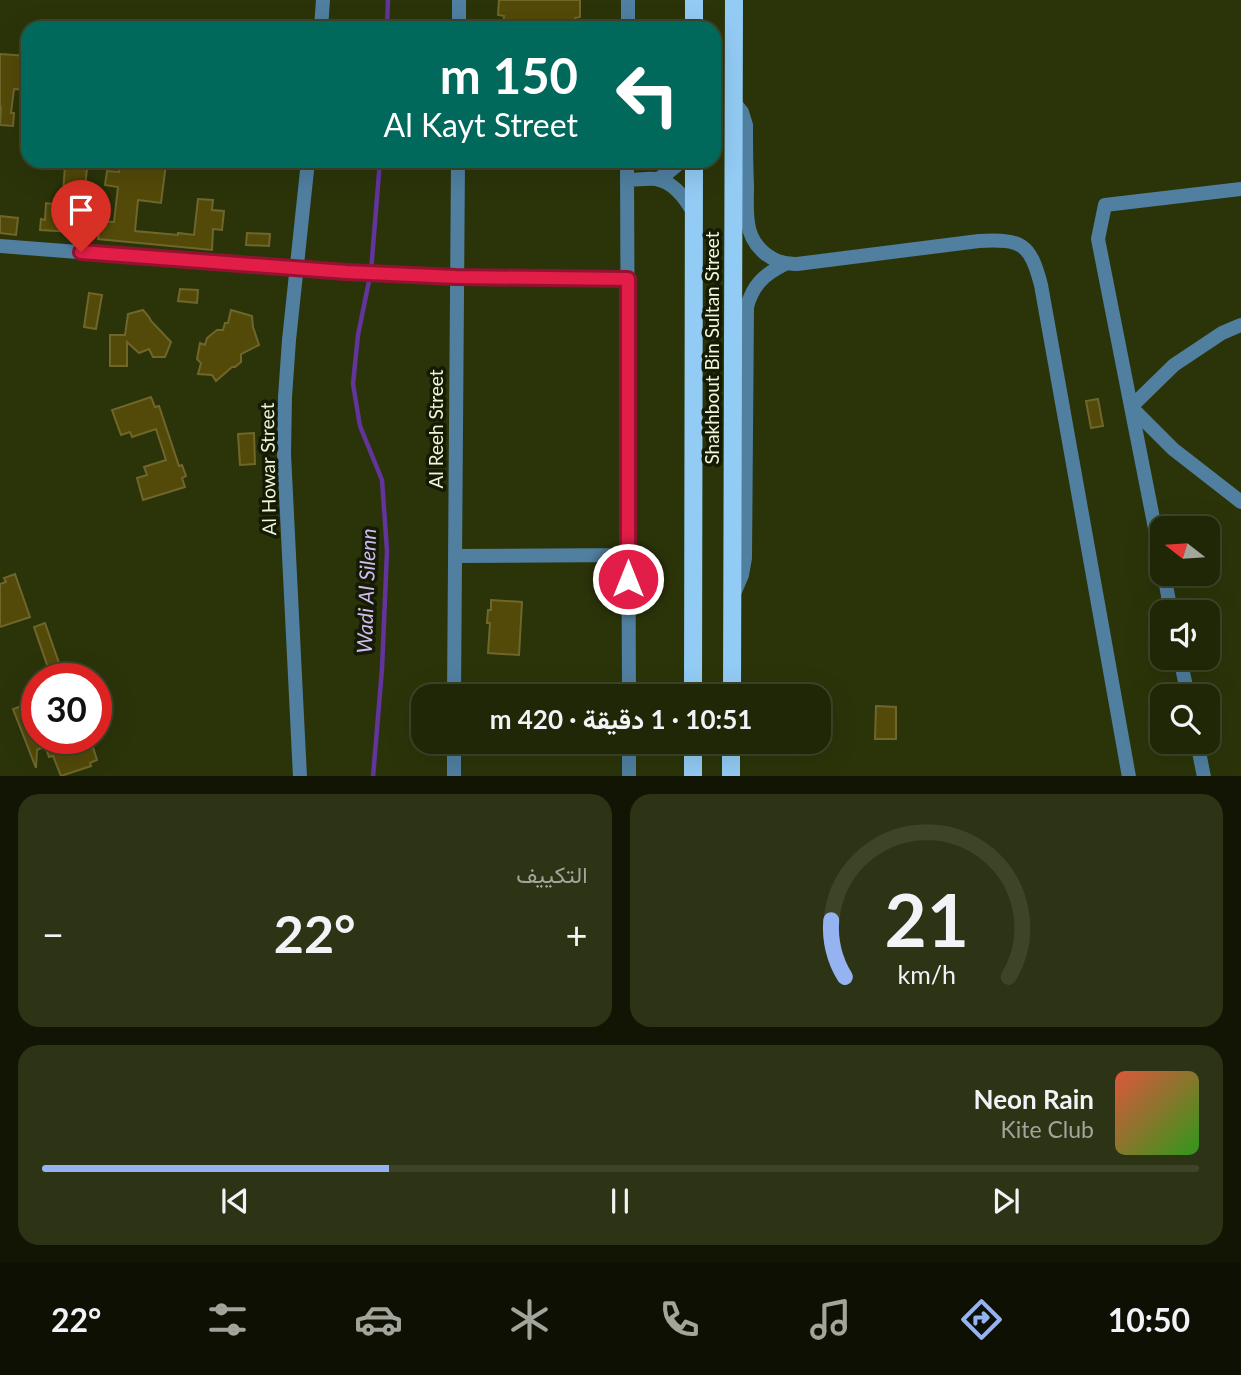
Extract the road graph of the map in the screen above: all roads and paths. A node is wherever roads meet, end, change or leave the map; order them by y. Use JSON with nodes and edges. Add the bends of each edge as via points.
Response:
{"nodes":[{"id":1,"x":323,"y":0,"type":"edge"},
{"id":2,"x":459,"y":0,"type":"edge"},
{"id":3,"x":628,"y":0,"type":"edge"},
{"id":4,"x":694,"y":0,"type":"edge"},
{"id":5,"x":734,"y":0,"type":"edge"},
{"id":6,"x":322,"y":21,"type":"edge"},
{"id":7,"x":459,"y":21,"type":"edge"},
{"id":8,"x":628,"y":21,"type":"edge"},
{"id":9,"x":694,"y":21,"type":"edge"},
{"id":10,"x":734,"y":102,"type":"junction"},
{"id":11,"x":307,"y":168,"type":"edge"},
{"id":12,"x":457,"y":168,"type":"edge"},
{"id":13,"x":627,"y":168,"type":"edge"},
{"id":14,"x":674,"y":168,"type":"edge"},
{"id":15,"x":694,"y":168,"type":"edge"},
{"id":16,"x":658,"y":179,"type":"junction"},
{"id":17,"x":627,"y":180,"type":"junction"},
{"id":18,"x":1241,"y":189,"type":"edge"},
{"id":19,"x":694,"y":214,"type":"junction"},
{"id":20,"x":0,"y":246,"type":"edge"},
{"id":21,"x":785,"y":264,"type":"junction"},
{"id":22,"x":298,"y":269,"type":"junction"},
{"id":23,"x":456,"y":277,"type":"junction"},
{"id":24,"x":628,"y":279,"type":"junction"},
{"id":25,"x":1241,"y":325,"type":"edge"},
{"id":26,"x":1131,"y":407,"type":"junction"},
{"id":27,"x":1241,"y":502,"type":"edge"},
{"id":28,"x":1153,"y":516,"type":"edge"},
{"id":29,"x":628,"y":555,"type":"junction"},
{"id":30,"x":455,"y":556,"type":"junction"},
{"id":31,"x":732,"y":598,"type":"junction"},
{"id":32,"x":454,"y":684,"type":"edge"},
{"id":33,"x":628,"y":684,"type":"edge"},
{"id":34,"x":693,"y":684,"type":"edge"},
{"id":35,"x":732,"y":684,"type":"edge"},
{"id":36,"x":454,"y":754,"type":"edge"},
{"id":37,"x":629,"y":754,"type":"edge"},
{"id":38,"x":693,"y":754,"type":"edge"},
{"id":39,"x":732,"y":754,"type":"edge"},
{"id":40,"x":1199,"y":754,"type":"edge"},
{"id":41,"x":300,"y":776,"type":"edge"},
{"id":42,"x":454,"y":776,"type":"edge"},
{"id":43,"x":629,"y":776,"type":"edge"},
{"id":44,"x":693,"y":776,"type":"edge"},
{"id":45,"x":731,"y":776,"type":"edge"},
{"id":46,"x":1129,"y":776,"type":"edge"},
{"id":47,"x":1204,"y":776,"type":"edge"}],
"edges":[{"from":1,"to":6,"type":"street"},
{"from":2,"to":7,"type":"street"},
{"from":3,"to":8,"type":"street"},
{"from":4,"to":9,"type":"main road"},
{"from":5,"to":10,"type":"main road","name":"Shakhbout Bin Sultan Street"},
{"from":10,"to":21,"type":"street","via":[[746,125],[751,234],[761,250]]},
{"from":10,"to":31,"type":"main road","name":"Shakhbout Bin Sultan Street"},
{"from":11,"to":22,"type":"street","name":"Al Howar Street"},
{"from":12,"to":23,"type":"street","name":"Al Reeh Street"},
{"from":13,"to":17,"type":"street"},
{"from":14,"to":16,"type":"street"},
{"from":15,"to":19,"type":"main road","name":"Shakhbout Bin Sultan Street"},
{"from":16,"to":17,"type":"street"},
{"from":16,"to":19,"type":"street","via":[[680,192]]},
{"from":17,"to":24,"type":"street"},
{"from":18,"to":26,"type":"street","via":[[1105,205],[1098,239]]},
{"from":19,"to":34,"type":"main road","name":"Shakhbout Bin Sultan Street"},
{"from":20,"to":22,"type":"street"},
{"from":21,"to":31,"type":"street","via":[[762,277],[747,307],[745,558]]},
{"from":21,"to":46,"type":"street","via":[[1002,240],[1023,246],[1035,262]]},
{"from":22,"to":23,"type":"street"},
{"from":22,"to":41,"type":"street","name":"Al Howar Street","via":[[288,351],[284,454]]},
{"from":23,"to":24,"type":"street"},
{"from":23,"to":30,"type":"street","name":"Al Reeh Street"},
{"from":24,"to":29,"type":"street"},
{"from":25,"to":26,"type":"street","via":[[1174,365]]},
{"from":26,"to":27,"type":"street","via":[[1172,449]]},
{"from":26,"to":28,"type":"street"},
{"from":29,"to":30,"type":"street"},
{"from":29,"to":33,"type":"street"},
{"from":30,"to":32,"type":"street","name":"Al Reeh Street"},
{"from":31,"to":35,"type":"main road","name":"Shakhbout Bin Sultan Street"},
{"from":36,"to":42,"type":"street"},
{"from":37,"to":43,"type":"street"},
{"from":38,"to":44,"type":"main road"},
{"from":39,"to":45,"type":"main road"},
{"from":40,"to":47,"type":"street"}]}
